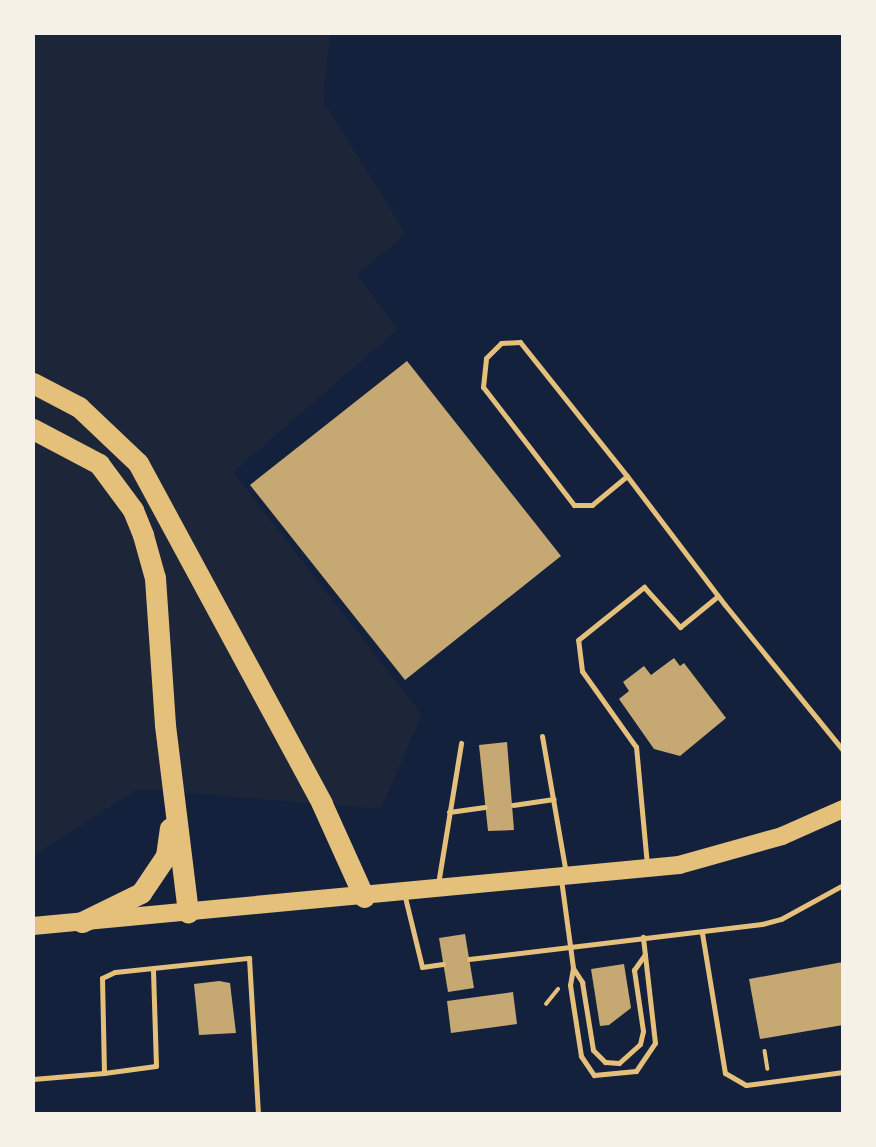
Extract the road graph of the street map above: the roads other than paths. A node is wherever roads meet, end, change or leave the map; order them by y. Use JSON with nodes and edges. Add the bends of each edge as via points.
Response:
{"nodes":[{"id":1,"x":33,"y":383,"type":"edge"},
{"id":2,"x":33,"y":429,"type":"edge"},
{"id":3,"x":627,"y":476,"type":"junction"},
{"id":4,"x":718,"y":596,"type":"junction"},
{"id":5,"x":542,"y":736,"type":"dead end"},
{"id":6,"x":461,"y":743,"type":"dead end"},
{"id":7,"x":843,"y":750,"type":"edge"},
{"id":8,"x":173,"y":792,"type":"junction"},
{"id":9,"x":554,"y":799,"type":"junction"},
{"id":10,"x":513,"y":805,"type":"dead end"},
{"id":11,"x":485,"y":807,"type":"dead end"},
{"id":12,"x":843,"y":808,"type":"edge"},
{"id":13,"x":449,"y":812,"type":"junction"},
{"id":14,"x":648,"y":869,"type":"junction"},
{"id":15,"x":564,"y":879,"type":"junction"},
{"id":16,"x":840,"y":886,"type":"edge"},
{"id":17,"x":437,"y":890,"type":"junction"},
{"id":18,"x":404,"y":893,"type":"junction"},
{"id":19,"x":843,"y":894,"type":"edge"},
{"id":20,"x":365,"y":897,"type":"junction"},
{"id":21,"x":188,"y":913,"type":"junction"},
{"id":22,"x":82,"y":922,"type":"junction"},
{"id":23,"x":33,"y":926,"type":"edge"},
{"id":24,"x":702,"y":933,"type":"junction"},
{"id":25,"x":643,"y":937,"type":"junction"},
{"id":26,"x":570,"y":947,"type":"junction"},
{"id":27,"x":645,"y":954,"type":"junction"},
{"id":28,"x":470,"y":959,"type":"dead end"},
{"id":29,"x":443,"y":964,"type":"dead end"},
{"id":30,"x":153,"y":968,"type":"junction"},
{"id":31,"x":573,"y":968,"type":"junction"},
{"id":32,"x":843,"y":1072,"type":"edge"},
{"id":33,"x":104,"y":1073,"type":"junction"},
{"id":34,"x":33,"y":1079,"type":"edge"},
{"id":35,"x":258,"y":1114,"type":"edge"}],
"edges":[{"from":1,"to":20,"type":"highway","via":[[79,407],[138,463],[322,804]]},
{"from":2,"to":8,"type":"highway","via":[[99,464],[133,510],[143,534],[155,578]]},
{"from":3,"to":3,"type":"lane","via":[[520,342],[501,343],[486,358],[483,387],[574,505],[592,505]]},
{"from":3,"to":4,"type":"lane"},
{"from":4,"to":7,"type":"lane"},
{"from":4,"to":14,"type":"lane","via":[[680,627],[644,587],[578,640],[582,671],[636,747]]},
{"from":5,"to":9,"type":"lane"},
{"from":6,"to":13,"type":"lane"},
{"from":8,"to":21,"type":"highway"},
{"from":8,"to":22,"type":"highway","via":[[166,856],[154,877],[141,893]]},
{"from":9,"to":10,"type":"lane"},
{"from":9,"to":15,"type":"lane"},
{"from":11,"to":13,"type":"lane"},
{"from":12,"to":14,"type":"main road","via":[[732,853]]},
{"from":13,"to":17,"type":"lane"},
{"from":14,"to":15,"type":"main road"},
{"from":15,"to":17,"type":"main road"},
{"from":15,"to":26,"type":"lane"},
{"from":16,"to":19,"type":"lane"},
{"from":16,"to":24,"type":"lane","via":[[781,919]]},
{"from":17,"to":18,"type":"main road"},
{"from":18,"to":20,"type":"main road"},
{"from":18,"to":29,"type":"lane","via":[[422,968]]},
{"from":20,"to":21,"type":"main road"},
{"from":21,"to":22,"type":"main road"},
{"from":22,"to":23,"type":"main road"},
{"from":24,"to":25,"type":"lane"},
{"from":24,"to":32,"type":"lane","via":[[725,1073],[746,1084]]},
{"from":25,"to":26,"type":"lane"},
{"from":25,"to":27,"type":"lane"},
{"from":26,"to":28,"type":"lane"},
{"from":26,"to":31,"type":"lane"},
{"from":27,"to":31,"type":"lane","via":[[634,970],[643,1031],[640,1044],[619,1063],[605,1062],[593,1050],[582,982]]},
{"from":27,"to":31,"type":"lane","via":[[655,1043],[636,1071],[603,1078],[587,1068],[582,1056],[570,985]]},
{"from":30,"to":33,"type":"lane","via":[[102,978]]},
{"from":30,"to":33,"type":"lane","via":[[156,1066]]},
{"from":30,"to":35,"type":"lane","via":[[249,958]]},
{"from":33,"to":34,"type":"lane"}]}
